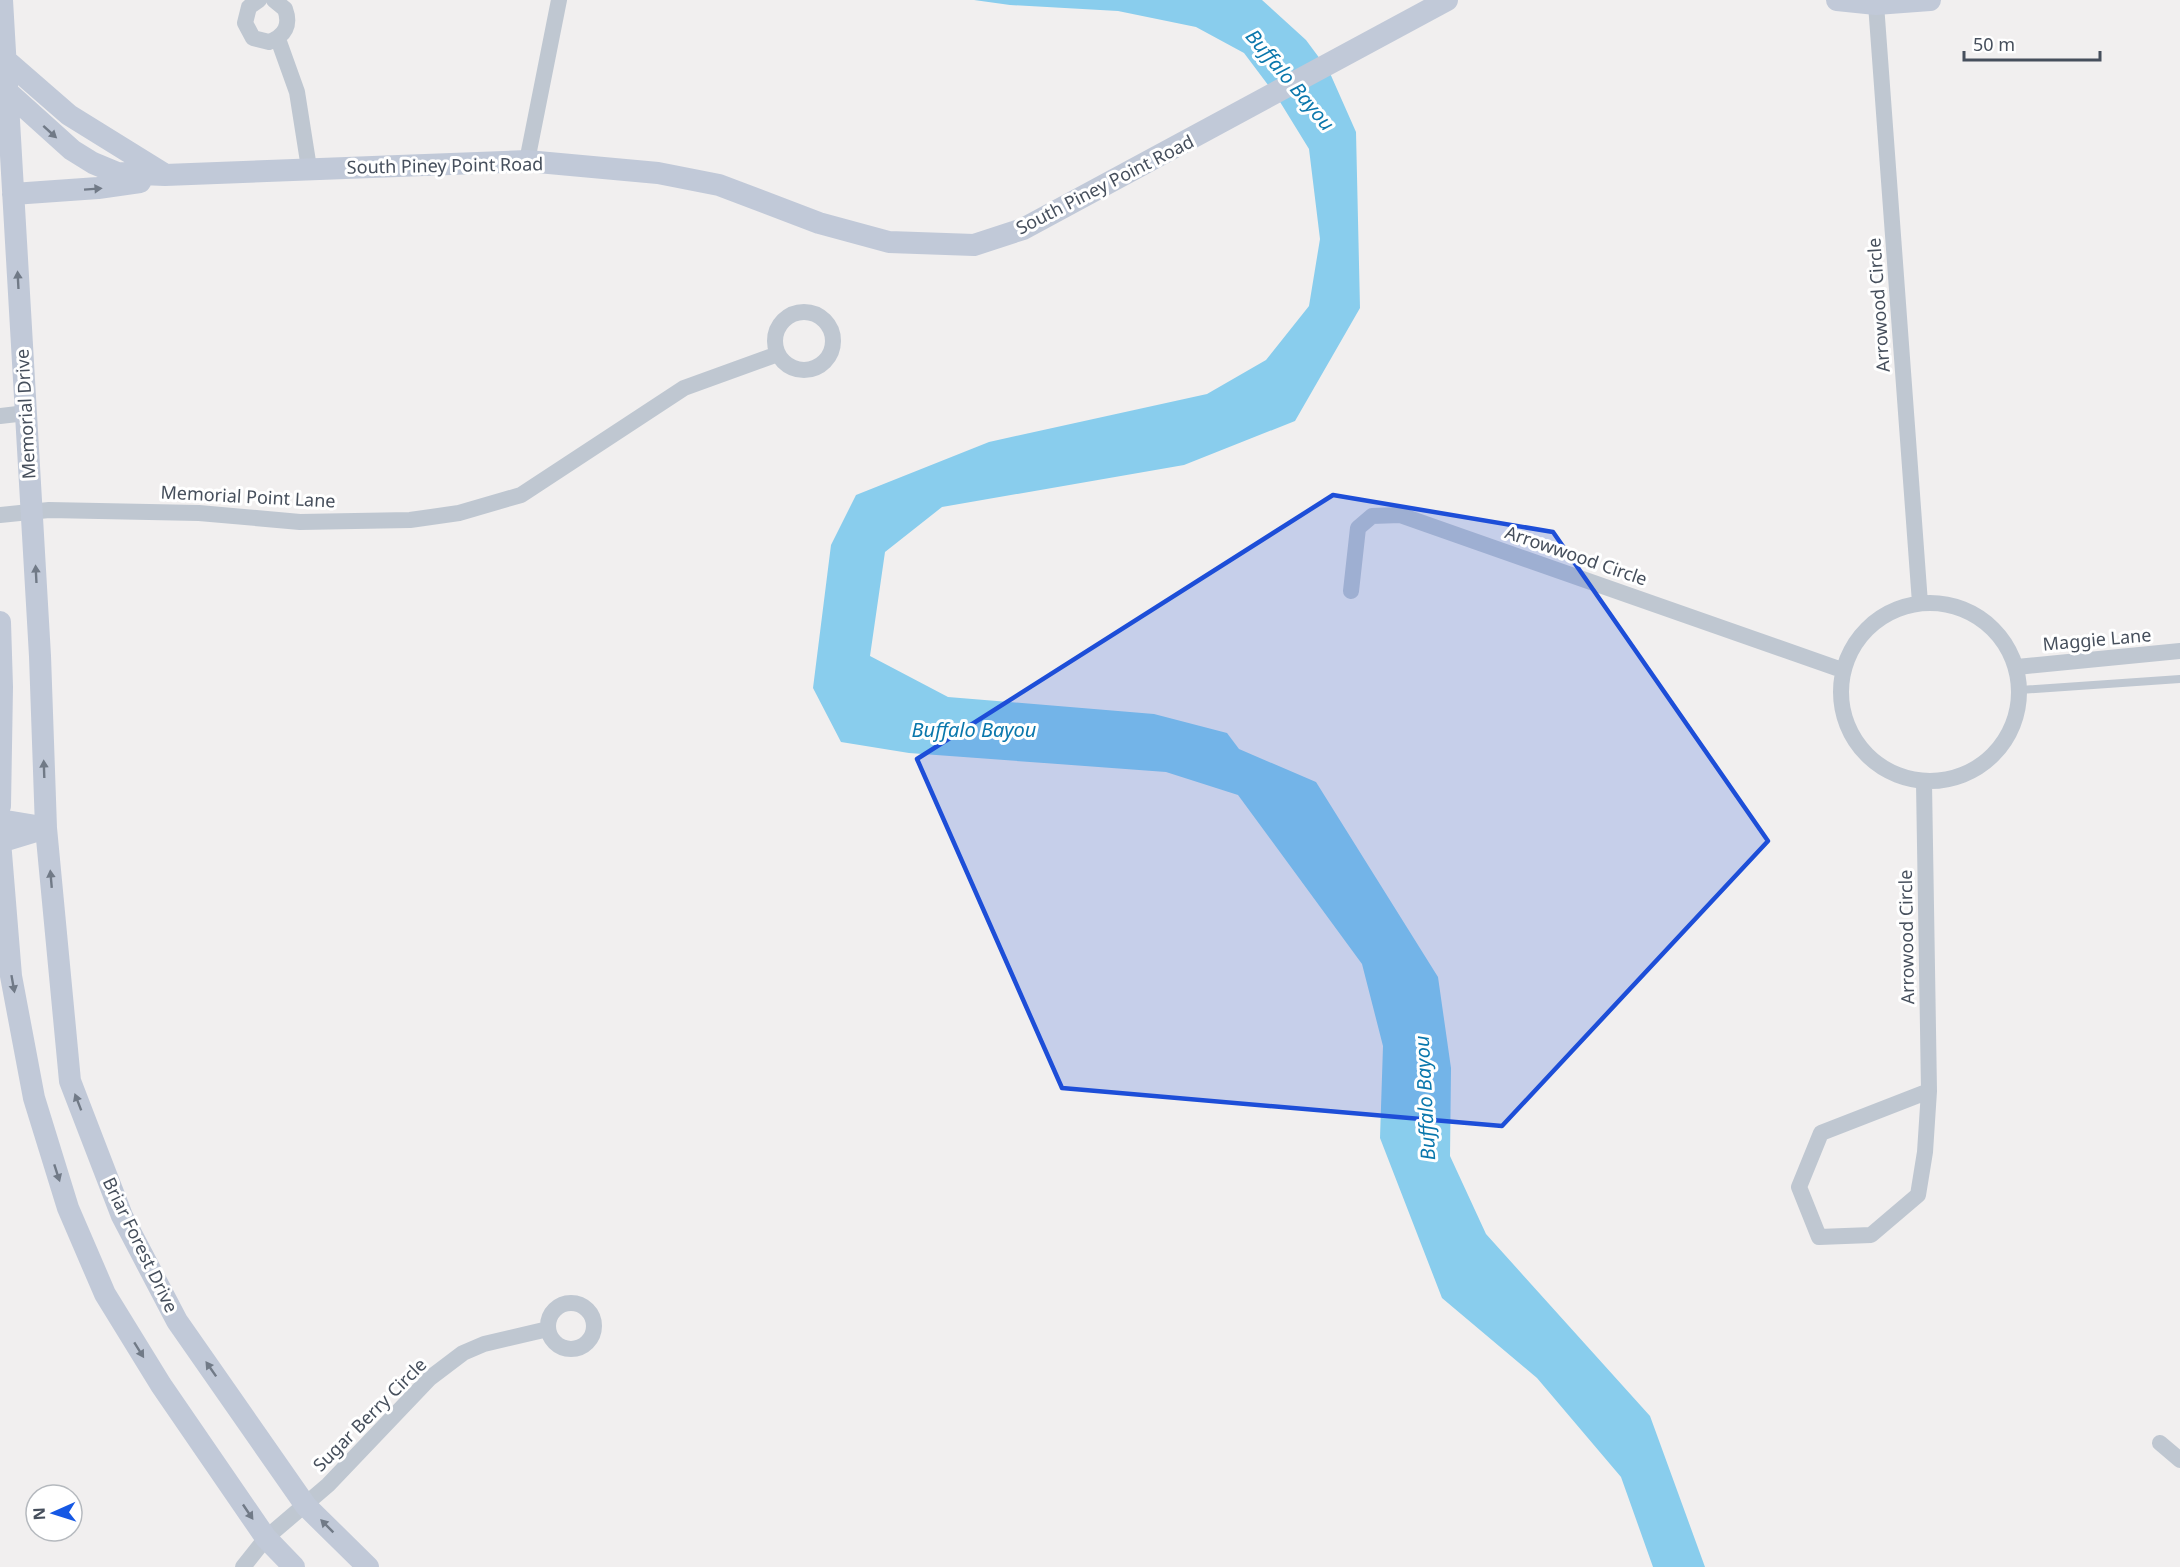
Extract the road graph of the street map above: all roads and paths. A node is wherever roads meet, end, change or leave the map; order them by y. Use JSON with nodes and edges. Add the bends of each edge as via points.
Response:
{"nodes":[{"id":1,"x":2,"y":0,"type":"edge"},
{"id":2,"x":259,"y":0,"type":"edge"},
{"id":3,"x":274,"y":0,"type":"edge"},
{"id":4,"x":559,"y":0,"type":"edge"},
{"id":5,"x":1447,"y":0,"type":"edge"},
{"id":6,"x":1838,"y":0,"type":"edge"},
{"id":7,"x":1930,"y":0,"type":"edge"},
{"id":8,"x":1876,"y":4,"type":"junction"},
{"id":9,"x":278,"y":39,"type":"junction"},
{"id":10,"x":3,"y":57,"type":"edge"},
{"id":11,"x":4,"y":89,"type":"edge"},
{"id":12,"x":527,"y":161,"type":"junction"},
{"id":13,"x":309,"y":168,"type":"junction"},
{"id":14,"x":165,"y":174,"type":"junction"},
{"id":15,"x":13,"y":194,"type":"junction"},
{"id":16,"x":778,"y":354,"type":"dead end"},
{"id":17,"x":26,"y":413,"type":"junction"},
{"id":18,"x":0,"y":416,"type":"edge"},
{"id":19,"x":32,"y":512,"type":"junction"},
{"id":20,"x":0,"y":515,"type":"edge"},
{"id":21,"x":1351,"y":591,"type":"dead end"},
{"id":22,"x":1920,"y":603,"type":"junction"},
{"id":23,"x":0,"y":622,"type":"edge"},
{"id":24,"x":2180,"y":651,"type":"edge"},
{"id":25,"x":2017,"y":666,"type":"junction"},
{"id":26,"x":1842,"y":670,"type":"junction"},
{"id":27,"x":2180,"y":679,"type":"edge"},
{"id":28,"x":1,"y":690,"type":"edge"},
{"id":29,"x":2020,"y":690,"type":"junction"},
{"id":30,"x":1924,"y":783,"type":"junction"},
{"id":31,"x":0,"y":806,"type":"edge"},
{"id":32,"x":0,"y":820,"type":"edge"},
{"id":33,"x":46,"y":828,"type":"junction"},
{"id":34,"x":0,"y":841,"type":"edge"},
{"id":35,"x":1929,"y":1091,"type":"junction"},
{"id":36,"x":548,"y":1329,"type":"dead end"},
{"id":37,"x":2160,"y":1443,"type":"dead end"},
{"id":38,"x":2180,"y":1460,"type":"edge"},
{"id":39,"x":306,"y":1506,"type":"junction"},
{"id":40,"x":266,"y":1538,"type":"junction"},
{"id":41,"x":243,"y":1567,"type":"edge"},
{"id":42,"x":294,"y":1567,"type":"edge"},
{"id":43,"x":368,"y":1567,"type":"edge"}],
"edges":[{"from":1,"to":10,"type":"main road","name":"Memorial Drive"},
{"from":2,"to":9,"type":"street","via":[[245,15],[248,31],[261,41]]},
{"from":3,"to":9,"type":"street","via":[[288,17]]},
{"from":4,"to":12,"type":"street"},
{"from":5,"to":12,"type":"main road","name":"South Piney Point Road","via":[[1023,229],[974,245],[889,242],[819,223],[719,185],[658,173]]},
{"from":6,"to":8,"type":"main road"},
{"from":7,"to":8,"type":"main road"},
{"from":8,"to":22,"type":"street","name":"Arrowood Circle"},
{"from":9,"to":13,"type":"street","via":[[297,92]]},
{"from":10,"to":11,"type":"main road","name":"Memorial Drive"},
{"from":10,"to":14,"type":"main road","via":[[69,115]]},
{"from":11,"to":14,"type":"main road","name":"South Piney Point Road","one_way":true,"via":[[72,150],[93,163],[117,173]]},
{"from":11,"to":15,"type":"main road","name":"Memorial Drive"},
{"from":12,"to":13,"type":"main road","name":"South Piney Point Road"},
{"from":13,"to":14,"type":"main road","name":"South Piney Point Road"},
{"from":15,"to":14,"type":"main road","one_way":true,"via":[[132,185]]},
{"from":17,"to":15,"type":"main road","name":"Memorial Drive","one_way":true},
{"from":16,"to":19,"type":"street","name":"Memorial Point Lane","via":[[684,388],[521,495],[459,513],[410,520],[300,522],[199,513]]},
{"from":17,"to":18,"type":"street"},
{"from":17,"to":19,"type":"main road","name":"Memorial Drive"},
{"from":19,"to":20,"type":"street","name":"Memorial Point Lane"},
{"from":33,"to":19,"type":"main road","name":"Memorial Drive","one_way":true},
{"from":21,"to":26,"type":"street","name":"Arrowwood Circle","via":[[1358,528],[1372,516],[1400,515]]},
{"from":22,"to":25,"type":"street","via":[[1955,606],[1986,622]]},
{"from":22,"to":26,"type":"street","via":[[1894,610],[1863,631]]},
{"from":23,"to":28,"type":"main road"},
{"from":24,"to":25,"type":"street","name":"Maggie Lane"},
{"from":25,"to":29,"type":"street"},
{"from":26,"to":30,"type":"street","via":[[1840,702],[1849,733],[1858,747],[1889,774]]},
{"from":27,"to":29,"type":"lane"},
{"from":28,"to":31,"type":"main road"},
{"from":29,"to":30,"type":"street","via":[[2010,734],[1983,765],[1957,779]]},
{"from":30,"to":35,"type":"street","name":"Arrowood Circle"},
{"from":32,"to":33,"type":"main road"},
{"from":33,"to":34,"type":"main road"},
{"from":39,"to":33,"type":"main road","name":"Briar Forest Drive","one_way":true,"via":[[177,1321],[122,1216],[70,1081]]},
{"from":34,"to":40,"type":"main road","one_way":true,"via":[[11,976],[23,1043],[34,1098],[69,1208],[105,1294],[161,1385]]},
{"from":35,"to":35,"type":"street","name":"Arrowood Circle","via":[[1821,1133],[1799,1187],[1819,1237],[1871,1235],[1918,1195]]},
{"from":36,"to":39,"type":"street","name":"Sugar Berry Circle","via":[[484,1344],[463,1353],[430,1377]]},
{"from":37,"to":38,"type":"street"},
{"from":39,"to":40,"type":"street","name":"Sugar Berry Circle"},
{"from":43,"to":39,"type":"main road","name":"Briar Forest Drive","one_way":true},
{"from":40,"to":41,"type":"street","name":"Sugar Berry Circle"},
{"from":40,"to":42,"type":"main road"}]}
